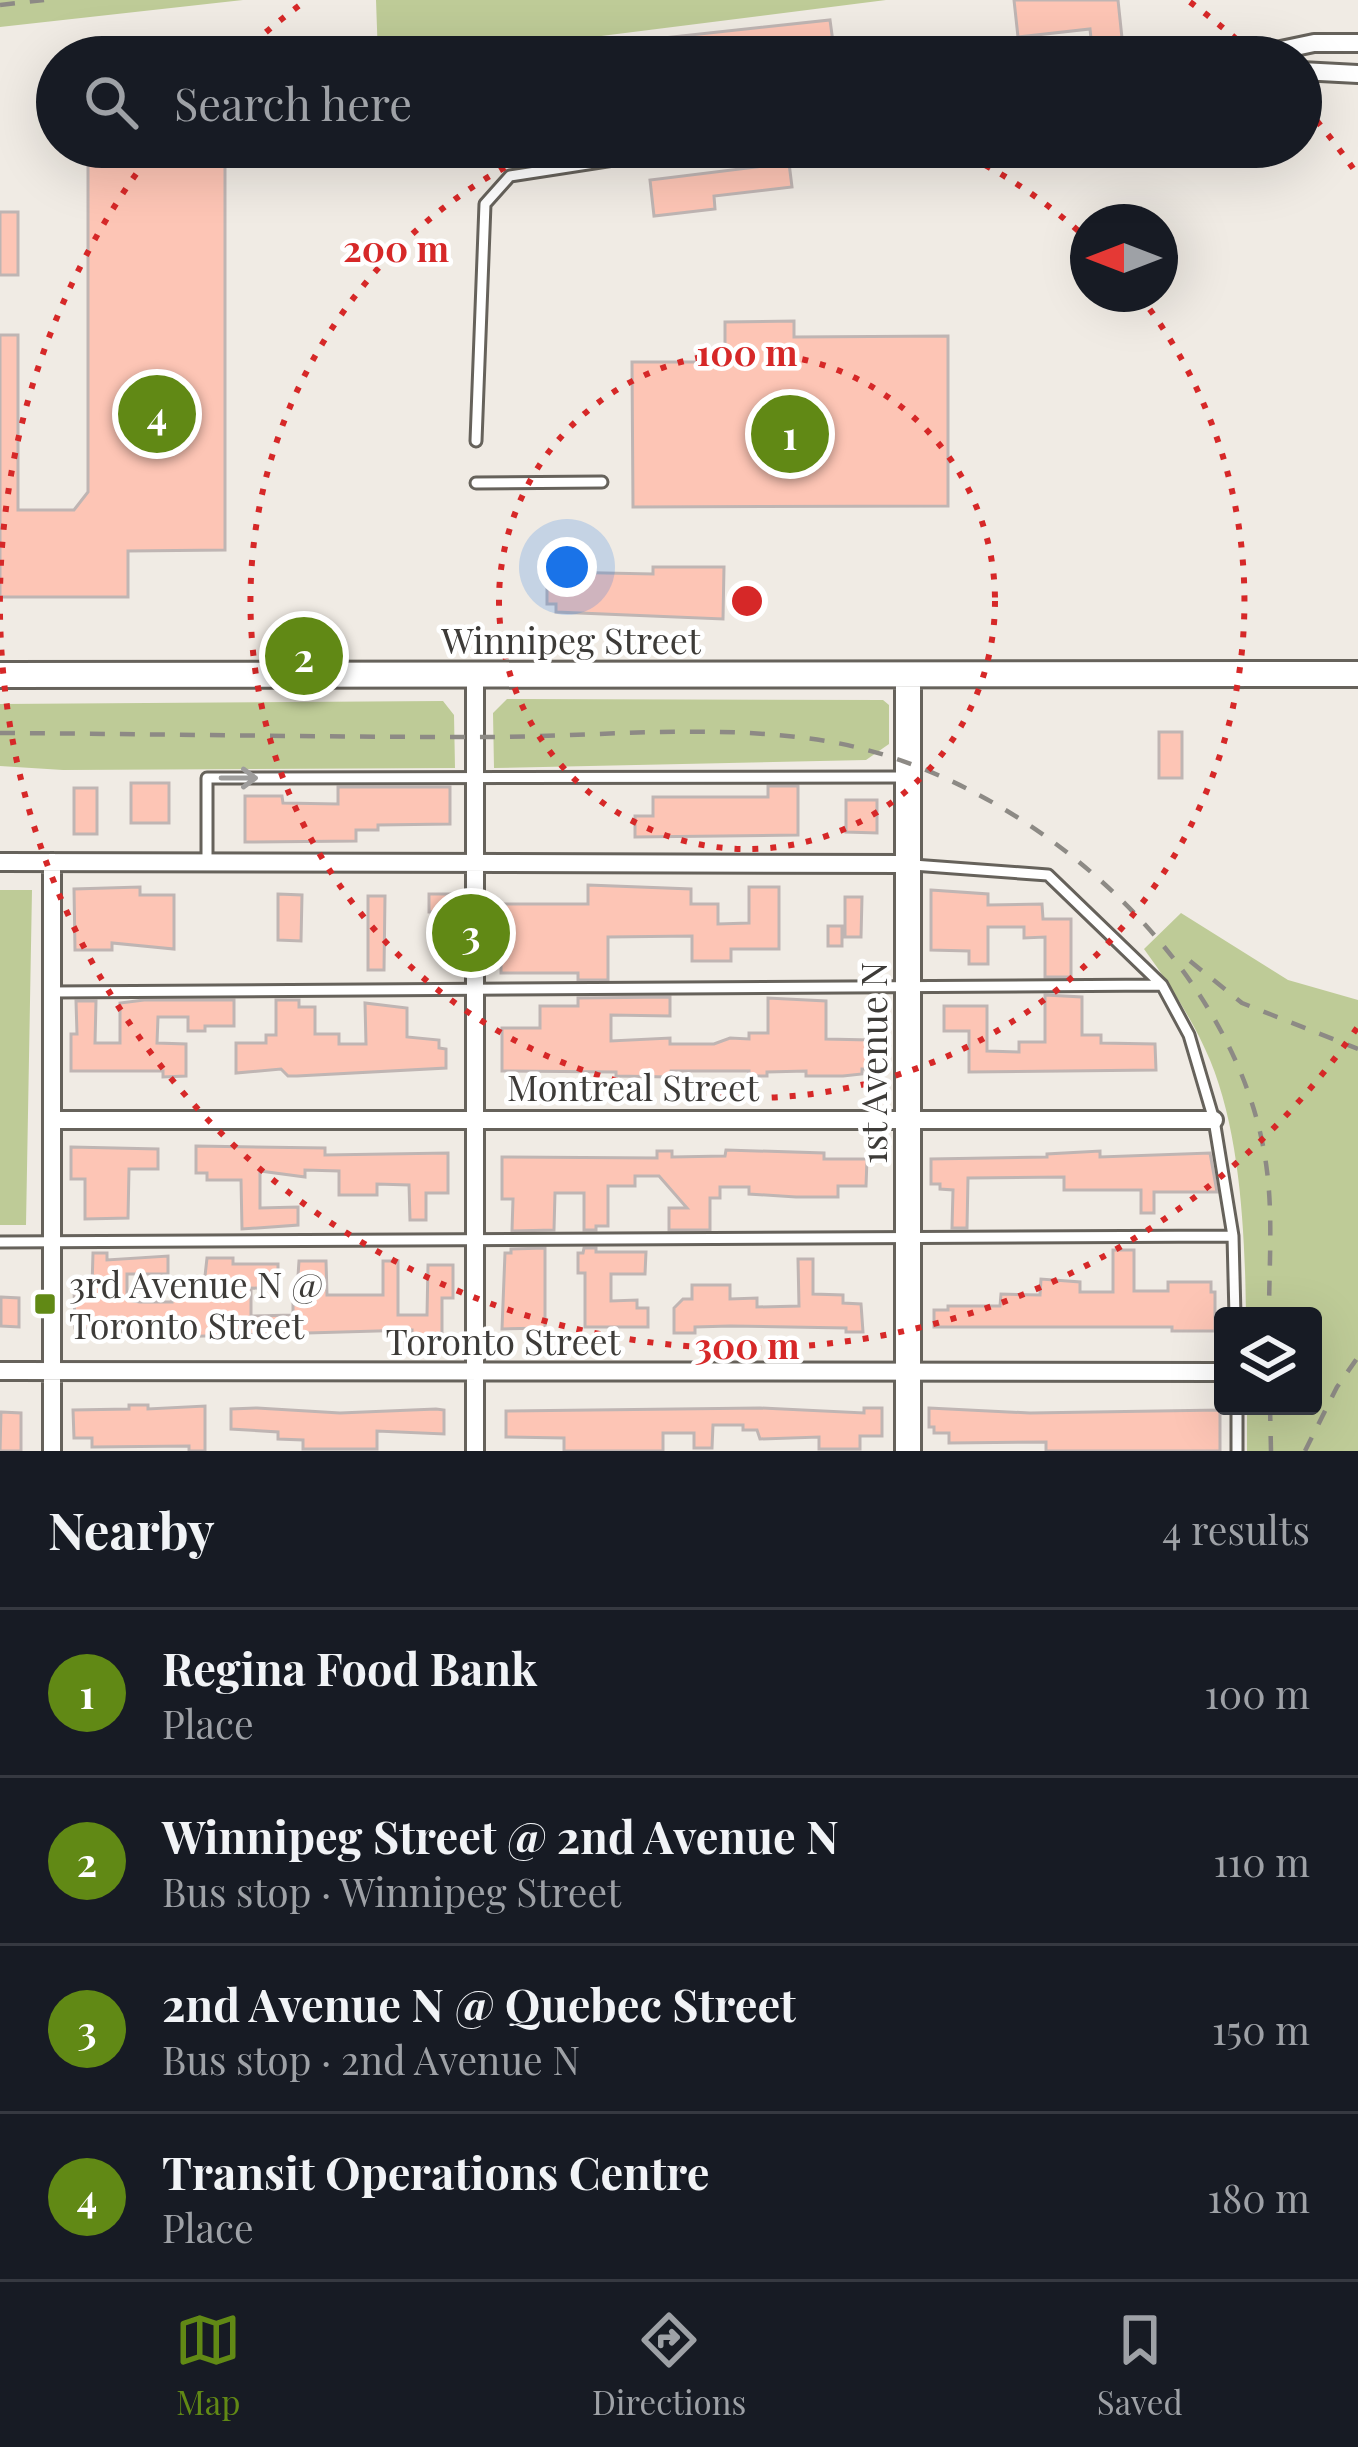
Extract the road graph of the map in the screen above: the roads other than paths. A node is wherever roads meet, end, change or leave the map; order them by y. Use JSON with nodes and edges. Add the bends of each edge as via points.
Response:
{"nodes":[{"id":1,"x":1322,"y":43,"type":"edge"},
{"id":2,"x":1358,"y":43,"type":"edge"},
{"id":3,"x":1322,"y":72,"type":"edge"},
{"id":4,"x":1358,"y":74,"type":"edge"},
{"id":5,"x":561,"y":168,"type":"edge"},
{"id":6,"x":476,"y":441,"type":"dead end"},
{"id":7,"x":602,"y":482,"type":"dead end"},
{"id":8,"x":476,"y":483,"type":"dead end"},
{"id":9,"x":475,"y":674,"type":"junction"},
{"id":10,"x":1358,"y":674,"type":"edge"},
{"id":11,"x":0,"y":675,"type":"edge"},
{"id":12,"x":908,"y":675,"type":"junction"},
{"id":13,"x":908,"y":777,"type":"junction"},
{"id":14,"x":476,"y":778,"type":"junction"},
{"id":15,"x":0,"y":862,"type":"edge"},
{"id":16,"x":52,"y":862,"type":"junction"},
{"id":17,"x":207,"y":862,"type":"junction"},
{"id":18,"x":475,"y":862,"type":"junction"},
{"id":19,"x":908,"y":865,"type":"junction"},
{"id":20,"x":1162,"y":985,"type":"junction"},
{"id":21,"x":475,"y":988,"type":"junction"},
{"id":22,"x":908,"y":989,"type":"junction"},
{"id":23,"x":52,"y":992,"type":"junction"},
{"id":24,"x":908,"y":1118,"type":"junction"},
{"id":25,"x":475,"y":1119,"type":"junction"},
{"id":26,"x":52,"y":1120,"type":"junction"},
{"id":27,"x":1214,"y":1120,"type":"junction"},
{"id":28,"x":1233,"y":1236,"type":"junction"},
{"id":29,"x":908,"y":1238,"type":"junction"},
{"id":30,"x":475,"y":1241,"type":"junction"},
{"id":31,"x":52,"y":1242,"type":"junction"},
{"id":32,"x":0,"y":1243,"type":"edge"},
{"id":33,"x":1235,"y":1307,"type":"edge"},
{"id":34,"x":908,"y":1369,"type":"junction"},
{"id":35,"x":0,"y":1371,"type":"edge"},
{"id":36,"x":52,"y":1371,"type":"junction"},
{"id":37,"x":1214,"y":1372,"type":"edge"},
{"id":38,"x":475,"y":1374,"type":"junction"},
{"id":39,"x":1237,"y":1415,"type":"edge"},
{"id":40,"x":52,"y":1451,"type":"edge"},
{"id":41,"x":475,"y":1451,"type":"edge"},
{"id":42,"x":908,"y":1451,"type":"edge"},
{"id":43,"x":1237,"y":1451,"type":"edge"}],
"edges":[{"from":1,"to":2,"type":"street"},
{"from":3,"to":4,"type":"street"},
{"from":5,"to":6,"type":"lane","via":[[509,176],[485,204]]},
{"from":7,"to":8,"type":"lane"},
{"from":9,"to":11,"type":"main road","name":"Winnipeg Street"},
{"from":9,"to":12,"type":"main road","name":"Winnipeg Street"},
{"from":9,"to":14,"type":"street"},
{"from":10,"to":12,"type":"main road","name":"Winnipeg Street"},
{"from":12,"to":13,"type":"main road","name":"1st Avenue N"},
{"from":13,"to":14,"type":"lane"},
{"from":13,"to":19,"type":"main road","name":"1st Avenue N"},
{"from":17,"to":14,"type":"lane","one_way":true,"via":[[207,778]]},
{"from":14,"to":18,"type":"street"},
{"from":15,"to":16,"type":"street"},
{"from":16,"to":17,"type":"street"},
{"from":16,"to":23,"type":"street"},
{"from":17,"to":18,"type":"street"},
{"from":18,"to":19,"type":"street"},
{"from":18,"to":21,"type":"street"},
{"from":19,"to":20,"type":"lane","via":[[1048,875]]},
{"from":19,"to":22,"type":"main road","name":"1st Avenue N"},
{"from":20,"to":22,"type":"lane"},
{"from":20,"to":27,"type":"lane","via":[[1189,1035]]},
{"from":21,"to":22,"type":"lane"},
{"from":21,"to":23,"type":"lane"},
{"from":21,"to":25,"type":"street"},
{"from":22,"to":24,"type":"main road","name":"1st Avenue N"},
{"from":23,"to":26,"type":"street"},
{"from":24,"to":25,"type":"street","name":"Montreal Street"},
{"from":24,"to":27,"type":"street","name":"Montreal Street"},
{"from":24,"to":29,"type":"main road","name":"1st Avenue N"},
{"from":25,"to":26,"type":"street","name":"Montreal Street"},
{"from":25,"to":30,"type":"street"},
{"from":26,"to":31,"type":"street"},
{"from":27,"to":28,"type":"lane"},
{"from":28,"to":29,"type":"lane"},
{"from":28,"to":33,"type":"lane"},
{"from":29,"to":30,"type":"lane"},
{"from":29,"to":34,"type":"main road","name":"1st Avenue N"},
{"from":30,"to":31,"type":"lane"},
{"from":30,"to":38,"type":"street"},
{"from":31,"to":32,"type":"lane"},
{"from":31,"to":36,"type":"street"},
{"from":34,"to":37,"type":"street","name":"Toronto Street"},
{"from":34,"to":38,"type":"street","name":"Toronto Street"},
{"from":34,"to":42,"type":"main road","name":"1st Avenue N"},
{"from":35,"to":36,"type":"street","name":"Toronto Street"},
{"from":36,"to":38,"type":"street","name":"Toronto Street"},
{"from":36,"to":40,"type":"street"},
{"from":38,"to":41,"type":"street"},
{"from":39,"to":43,"type":"lane"}]}
